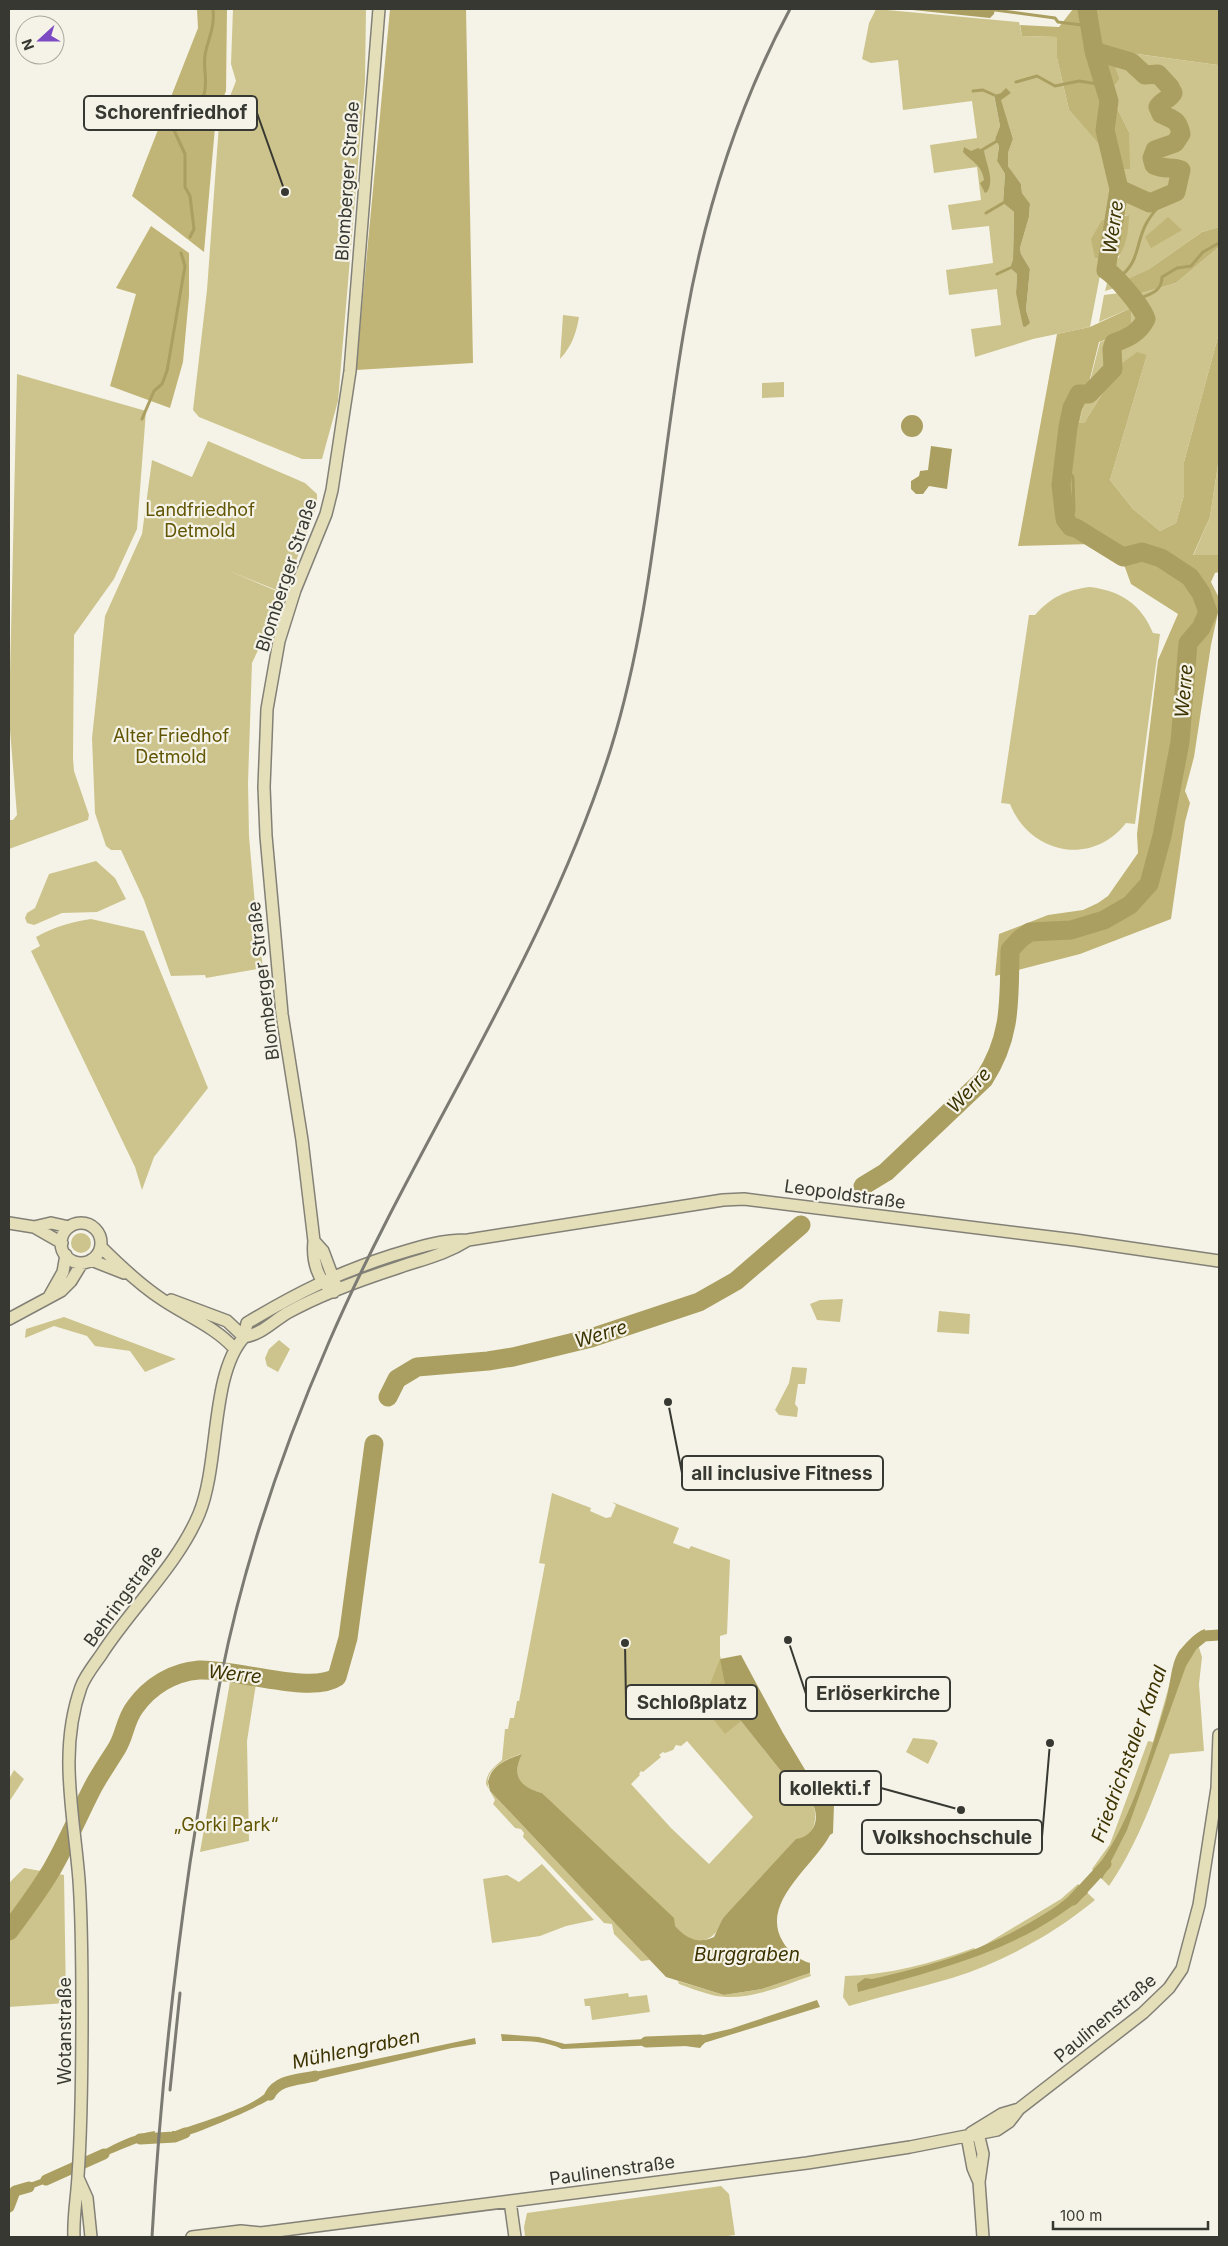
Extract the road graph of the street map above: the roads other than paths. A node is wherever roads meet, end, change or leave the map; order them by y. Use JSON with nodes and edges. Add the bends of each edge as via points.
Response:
{"nodes":[{"id":1,"x":379,"y":9,"type":"edge"},
{"id":2,"x":9,"y":1223,"type":"edge"},
{"id":3,"x":34,"y":1226,"type":"junction"},
{"id":4,"x":69,"y":1227,"type":"junction"},
{"id":5,"x":314,"y":1240,"type":"junction"},
{"id":6,"x":468,"y":1240,"type":"junction"},
{"id":7,"x":62,"y":1243,"type":"junction"},
{"id":8,"x":101,"y":1246,"type":"junction"},
{"id":9,"x":66,"y":1255,"type":"junction"},
{"id":10,"x":86,"y":1261,"type":"junction"},
{"id":11,"x":1219,"y":1261,"type":"edge"},
{"id":12,"x":129,"y":1274,"type":"junction"},
{"id":13,"x":334,"y":1276,"type":"junction"},
{"id":14,"x":322,"y":1281,"type":"junction"},
{"id":15,"x":334,"y":1292,"type":"junction"},
{"id":16,"x":48,"y":1298,"type":"junction"},
{"id":17,"x":162,"y":1300,"type":"junction"},
{"id":18,"x":9,"y":1319,"type":"edge"},
{"id":19,"x":244,"y":1337,"type":"junction"},
{"id":20,"x":234,"y":1348,"type":"junction"},
{"id":21,"x":1219,"y":1735,"type":"edge"},
{"id":22,"x":79,"y":1883,"type":"joint"},
{"id":23,"x":975,"y":2132,"type":"junction"},
{"id":24,"x":78,"y":2170,"type":"junction"},
{"id":25,"x":510,"y":2201,"type":"junction"},
{"id":26,"x":258,"y":2235,"type":"edge"},
{"id":27,"x":74,"y":2237,"type":"edge"},
{"id":28,"x":90,"y":2237,"type":"edge"},
{"id":29,"x":192,"y":2237,"type":"edge"},
{"id":30,"x":515,"y":2237,"type":"edge"},
{"id":31,"x":983,"y":2237,"type":"edge"}],
"edges":[{"from":1,"to":5,"type":"street","name":"Blomberger Straße","via":[[343,424],[326,514],[295,590],[279,641],[267,709],[266,836],[282,1014]]},
{"from":2,"to":3,"type":"street"},
{"from":3,"to":4,"type":"street","via":[[51,1223]]},
{"from":3,"to":7,"type":"street"},
{"from":4,"to":7,"type":"street"},
{"from":4,"to":8,"type":"street","via":[[80,1223],[90,1225],[98,1232]]},
{"from":5,"to":13,"type":"street","name":"Blomberger Straße","via":[[323,1251]]},
{"from":5,"to":14,"type":"street","name":"Blomberger Straße","via":[[313,1255]]},
{"from":6,"to":11,"type":"street","name":"Leopoldstraße","via":[[744,1199],[1066,1238]]},
{"from":6,"to":13,"type":"street","name":"Leopoldstraße","via":[[443,1240]]},
{"from":6,"to":15,"type":"street","name":"Leopoldstraße","via":[[446,1253]]},
{"from":7,"to":9,"type":"street"},
{"from":8,"to":10,"type":"street","via":[[97,1255]]},
{"from":8,"to":12,"type":"street"},
{"from":9,"to":10,"type":"street","via":[[70,1259]]},
{"from":9,"to":16,"type":"street","via":[[62,1272]]},
{"from":10,"to":12,"type":"street"},
{"from":10,"to":16,"type":"street","via":[[68,1286]]},
{"from":12,"to":17,"type":"street"},
{"from":13,"to":14,"type":"street","name":"Leopoldstraße"},
{"from":13,"to":15,"type":"street","name":"Blomberger Straße"},
{"from":14,"to":15,"type":"street","name":"Blomberger Straße"},
{"from":14,"to":19,"type":"street","name":"Leopoldstraße","via":[[247,1323]]},
{"from":15,"to":19,"type":"street","name":"Leopoldstraße","via":[[286,1314],[256,1335]]},
{"from":16,"to":18,"type":"street"},
{"from":17,"to":19,"type":"street","via":[[176,1301],[227,1321]]},
{"from":17,"to":20,"type":"street","via":[[220,1335]]},
{"from":19,"to":20,"type":"street","name":"Behringstraße"},
{"from":20,"to":22,"type":"street","name":"Behringstraße","via":[[223,1390],[209,1482],[199,1514],[170,1563],[106,1647],[82,1686],[68,1747]]},
{"from":21,"to":23,"type":"street","name":"Paulinenstraße","via":[[1217,1788],[1199,1905],[1188,1951],[1174,1982],[1144,2013],[1018,2109],[1009,2122],[998,2130]]},
{"from":22,"to":24,"type":"street","name":"Wotanstraße","via":[[82,2022]]},
{"from":23,"to":25,"type":"street","name":"Paulinenstraße","via":[[815,2162]]},
{"from":23,"to":31,"type":"street","via":[[983,2158],[979,2182]]},
{"from":24,"to":27,"type":"street","name":"Wotanstraße"},
{"from":24,"to":28,"type":"street","name":"Wotanstraße","via":[[87,2198]]},
{"from":25,"to":26,"type":"street","name":"Paulinenstraße"},
{"from":25,"to":30,"type":"street"},
{"from":26,"to":29,"type":"street","name":"Paulinenstraße","via":[[241,2231]]}]}
